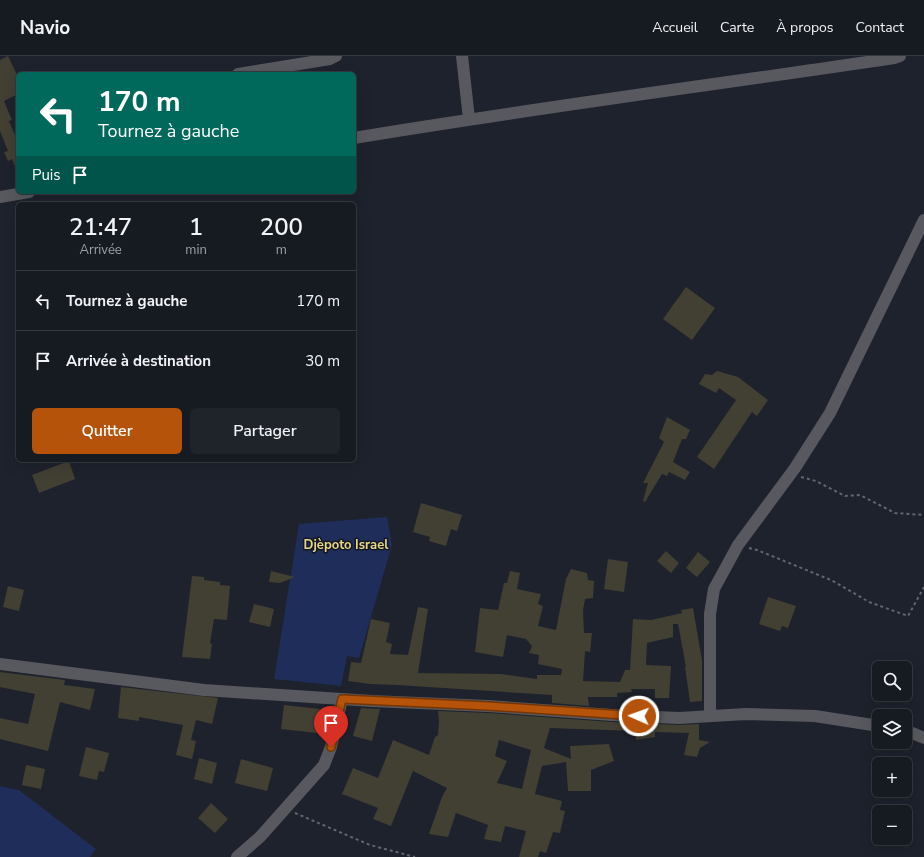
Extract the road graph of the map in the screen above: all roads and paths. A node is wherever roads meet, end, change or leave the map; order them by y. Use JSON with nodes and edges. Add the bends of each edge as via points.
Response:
{"nodes":[{"id":1,"x":336,"y":56,"type":"edge"},
{"id":2,"x":462,"y":56,"type":"edge"},
{"id":3,"x":900,"y":56,"type":"edge"},
{"id":4,"x":250,"y":72,"type":"edge"},
{"id":5,"x":469,"y":119,"type":"junction"},
{"id":6,"x":356,"y":138,"type":"edge"},
{"id":7,"x":17,"y":194,"type":"edge"},
{"id":8,"x":0,"y":197,"type":"edge"},
{"id":9,"x":924,"y":220,"type":"edge"},
{"id":10,"x":790,"y":474,"type":"junction"},
{"id":11,"x":924,"y":515,"type":"edge"},
{"id":12,"x":738,"y":545,"type":"junction"},
{"id":13,"x":924,"y":587,"type":"edge"},
{"id":14,"x":0,"y":664,"type":"edge"},
{"id":15,"x":342,"y":699,"type":"junction"},
{"id":16,"x":710,"y":716,"type":"junction"},
{"id":17,"x":872,"y":725,"type":"edge"},
{"id":18,"x":912,"y":733,"type":"edge"},
{"id":19,"x":924,"y":738,"type":"edge"},
{"id":20,"x":285,"y":808,"type":"junction"},
{"id":21,"x":237,"y":857,"type":"edge"},
{"id":22,"x":415,"y":857,"type":"edge"}],
"edges":[{"from":1,"to":4,"type":"street"},
{"from":2,"to":5,"type":"street"},
{"from":3,"to":5,"type":"street"},
{"from":5,"to":6,"type":"street"},
{"from":7,"to":8,"type":"street"},
{"from":9,"to":10,"type":"street","via":[[830,413]]},
{"from":10,"to":11,"type":"path","via":[[816,481],[845,496],[860,494],[894,513]]},
{"from":10,"to":12,"type":"street"},
{"from":12,"to":13,"type":"path","via":[[757,550],[831,580],[869,602],[908,616]]},
{"from":12,"to":16,"type":"street","via":[[714,589],[710,614]]},
{"from":14,"to":15,"type":"street","via":[[204,690]]},
{"from":15,"to":16,"type":"street","via":[[612,715],[679,718]]},
{"from":15,"to":20,"type":"street","via":[[331,747],[324,765]]},
{"from":16,"to":17,"type":"street","via":[[815,716]]},
{"from":18,"to":19,"type":"street"},
{"from":20,"to":21,"type":"street","via":[[260,837]]},
{"from":20,"to":22,"type":"path","via":[[370,845]]}]}
